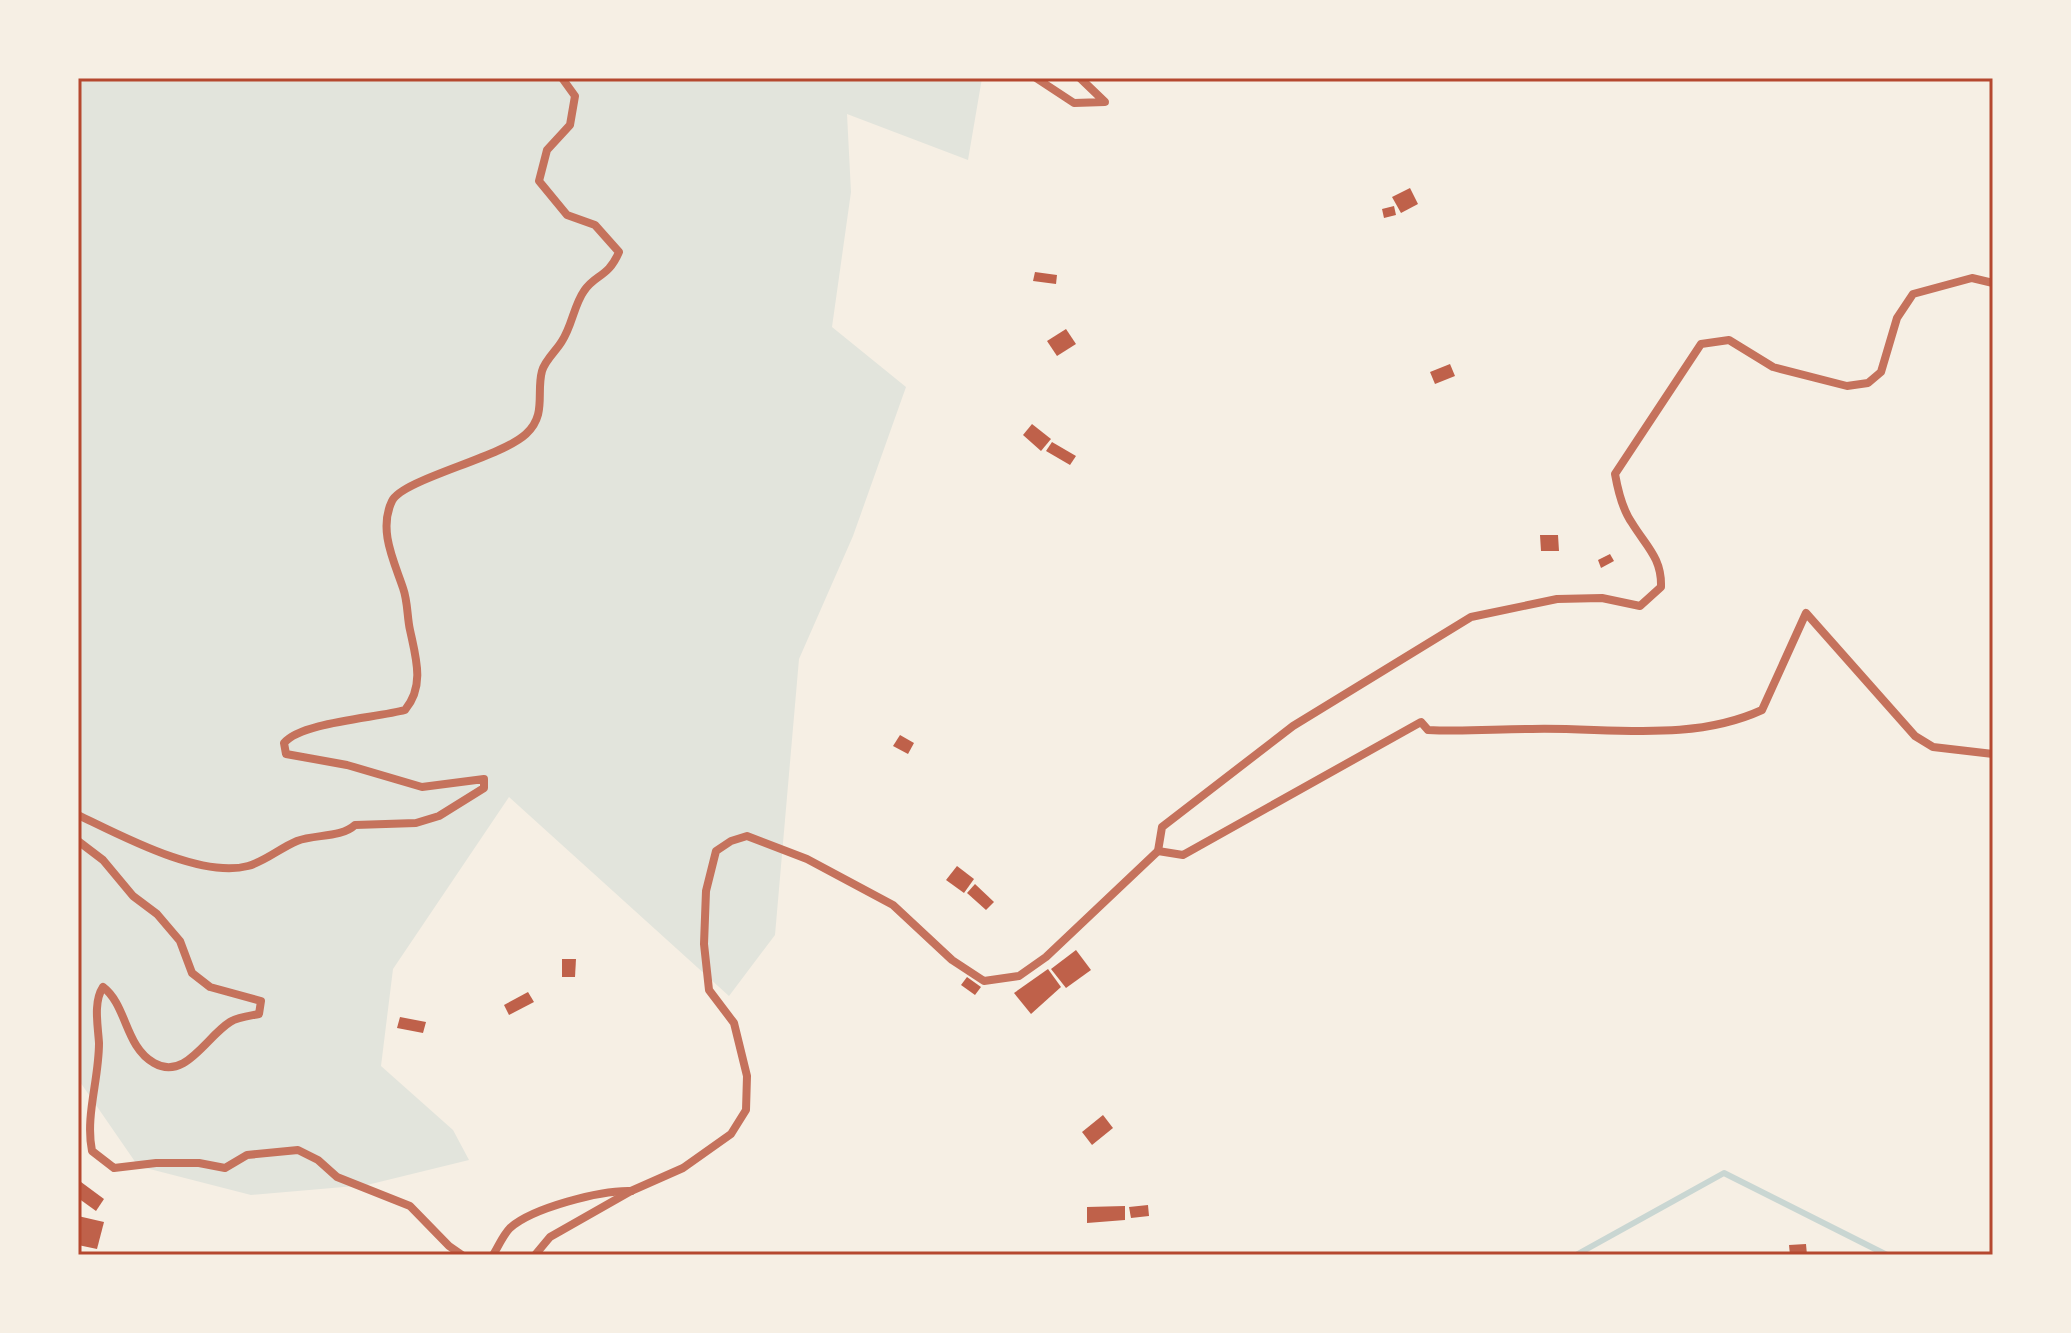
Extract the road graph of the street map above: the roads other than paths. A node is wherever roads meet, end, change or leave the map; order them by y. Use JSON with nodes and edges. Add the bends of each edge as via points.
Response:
{"nodes":[{"id":1,"x":562,"y":78,"type":"edge"},
{"id":2,"x":1036,"y":78,"type":"edge"},
{"id":3,"x":1080,"y":78,"type":"edge"},
{"id":4,"x":1993,"y":283,"type":"edge"},
{"id":5,"x":1993,"y":754,"type":"edge"},
{"id":6,"x":78,"y":815,"type":"edge"},
{"id":7,"x":78,"y":841,"type":"edge"},
{"id":8,"x":1158,"y":851,"type":"junction"},
{"id":9,"x":631,"y":1191,"type":"junction"},
{"id":10,"x":462,"y":1255,"type":"edge"},
{"id":11,"x":493,"y":1255,"type":"edge"},
{"id":12,"x":535,"y":1255,"type":"edge"}],
"edges":[{"from":1,"to":6,"type":"street","via":[[575,96],[570,125],[547,150],[539,181],[567,215],[595,225],[619,252],[612,270],[584,290],[562,341],[542,370],[541,409],[527,433],[459,469],[406,485],[392,501],[388,552],[404,591],[417,650],[414,699],[405,710],[316,728],[284,743],[286,754],[422,787],[471,778],[484,779],[484,788],[439,816],[416,823],[355,825],[347,832],[294,842],[273,857],[244,867],[214,868],[141,845]]},
{"from":2,"to":3,"type":"street","via":[[1074,103],[1105,102]]},
{"from":4,"to":8,"type":"street","via":[[1972,278],[1913,294],[1897,318],[1881,372],[1868,383],[1847,386],[1773,367],[1729,340],[1701,344],[1615,474],[1630,522],[1657,558],[1661,587],[1640,606],[1602,598],[1557,599],[1471,617],[1293,726],[1162,827]]},
{"from":5,"to":8,"type":"street","via":[[1933,747],[1915,736],[1806,613],[1762,710],[1733,723],[1650,731],[1465,732],[1428,730],[1421,722],[1183,855]]},
{"from":7,"to":10,"type":"street","via":[[157,914],[180,941],[192,973],[210,987],[261,1001],[259,1014],[232,1020],[192,1058],[163,1068],[148,1060],[103,987],[97,1002],[99,1049],[88,1130],[92,1151],[114,1168],[199,1163],[225,1168],[247,1155],[298,1150],[337,1177],[410,1206]]},
{"from":8,"to":9,"type":"street","via":[[1046,957],[1019,976],[984,981],[952,960],[893,905],[807,859],[747,836],[731,841],[716,851],[706,891],[704,944],[709,990],[734,1023],[747,1076],[746,1110],[731,1134],[683,1168]]},
{"from":9,"to":11,"type":"street","via":[[611,1190],[547,1210],[511,1228]]},
{"from":9,"to":12,"type":"street","via":[[550,1237]]}]}
